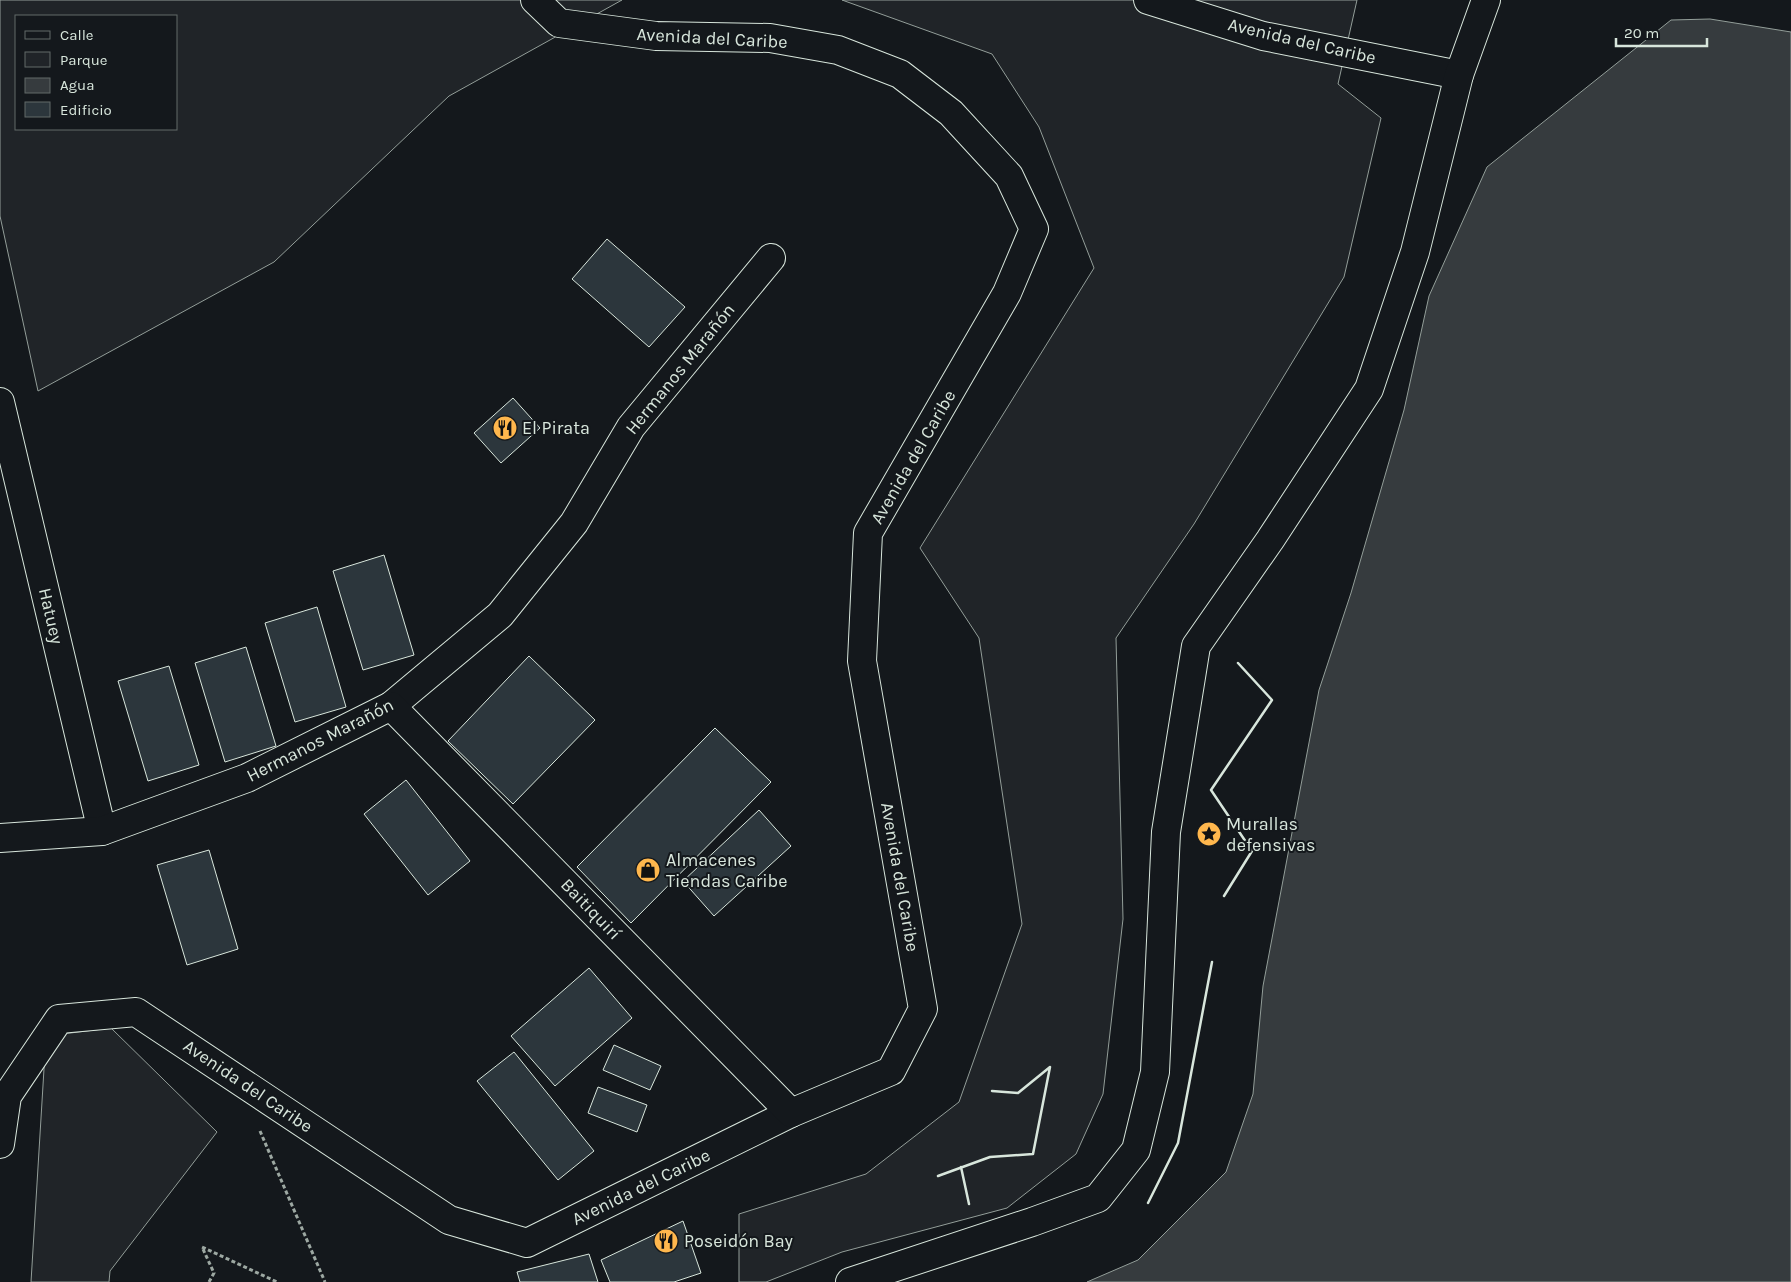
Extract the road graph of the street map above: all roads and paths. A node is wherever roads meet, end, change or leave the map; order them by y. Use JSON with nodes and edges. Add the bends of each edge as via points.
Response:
{"nodes":[{"id":1,"x":535,"y":0,"type":"edge"},
{"id":2,"x":1148,"y":0,"type":"edge"},
{"id":3,"x":1486,"y":0,"type":"edge"},
{"id":4,"x":1459,"y":75,"type":"junction"},
{"id":5,"x":771,"y":258,"type":"dead end"},
{"id":6,"x":0,"y":402,"type":"edge"},
{"id":7,"x":9,"y":476,"type":"edge"},
{"id":8,"x":391,"y":706,"type":"junction"},
{"id":9,"x":102,"y":831,"type":"junction"},
{"id":10,"x":0,"y":838,"type":"edge"},
{"id":11,"x":791,"y":1113,"type":"junction"},
{"id":12,"x":258,"y":1125,"type":"dead end"},
{"id":13,"x":0,"y":1144,"type":"edge"},
{"id":14,"x":209,"y":1282,"type":"edge"},
{"id":15,"x":276,"y":1282,"type":"edge"},
{"id":16,"x":325,"y":1282,"type":"edge"},
{"id":17,"x":850,"y":1282,"type":"edge"}],
"edges":[{"from":1,"to":11,"type":"street","name":"Avenida del Caribe","via":[[559,23],[656,36],[770,38],[838,50],[900,74],[952,113],[1010,176],[1034,229],[1007,293],[868,533],[862,660],[923,1009],[891,1071]]},
{"from":2,"to":4,"type":"street","name":"Avenida del Caribe","via":[[1263,36]]},
{"from":3,"to":4,"type":"street"},
{"from":4,"to":17,"type":"street","via":[[1415,252],[1369,389],[1196,646],[1166,832],[1155,1072],[1136,1150],[1098,1198]]},
{"from":5,"to":8,"type":"street","name":"Hermanos Marañón","via":[[630,427],[574,523],[500,615]]},
{"from":6,"to":7,"type":"street","name":"Hatuey"},
{"from":7,"to":9,"type":"street","name":"Hatuey"},
{"from":8,"to":9,"type":"street","name":"Hermanos Marañón","via":[[247,778]]},
{"from":8,"to":11,"type":"street","name":"Baitiquirí"},
{"from":9,"to":10,"type":"street","name":"Hermanos Marañón"},
{"from":11,"to":13,"type":"street","name":"Avenida del Caribe","via":[[527,1243],[449,1220],[136,1012],[59,1019],[7,1096]]},
{"from":12,"to":16,"type":"path"},
{"from":14,"to":15,"type":"path","via":[[214,1273],[202,1247]]}]}
